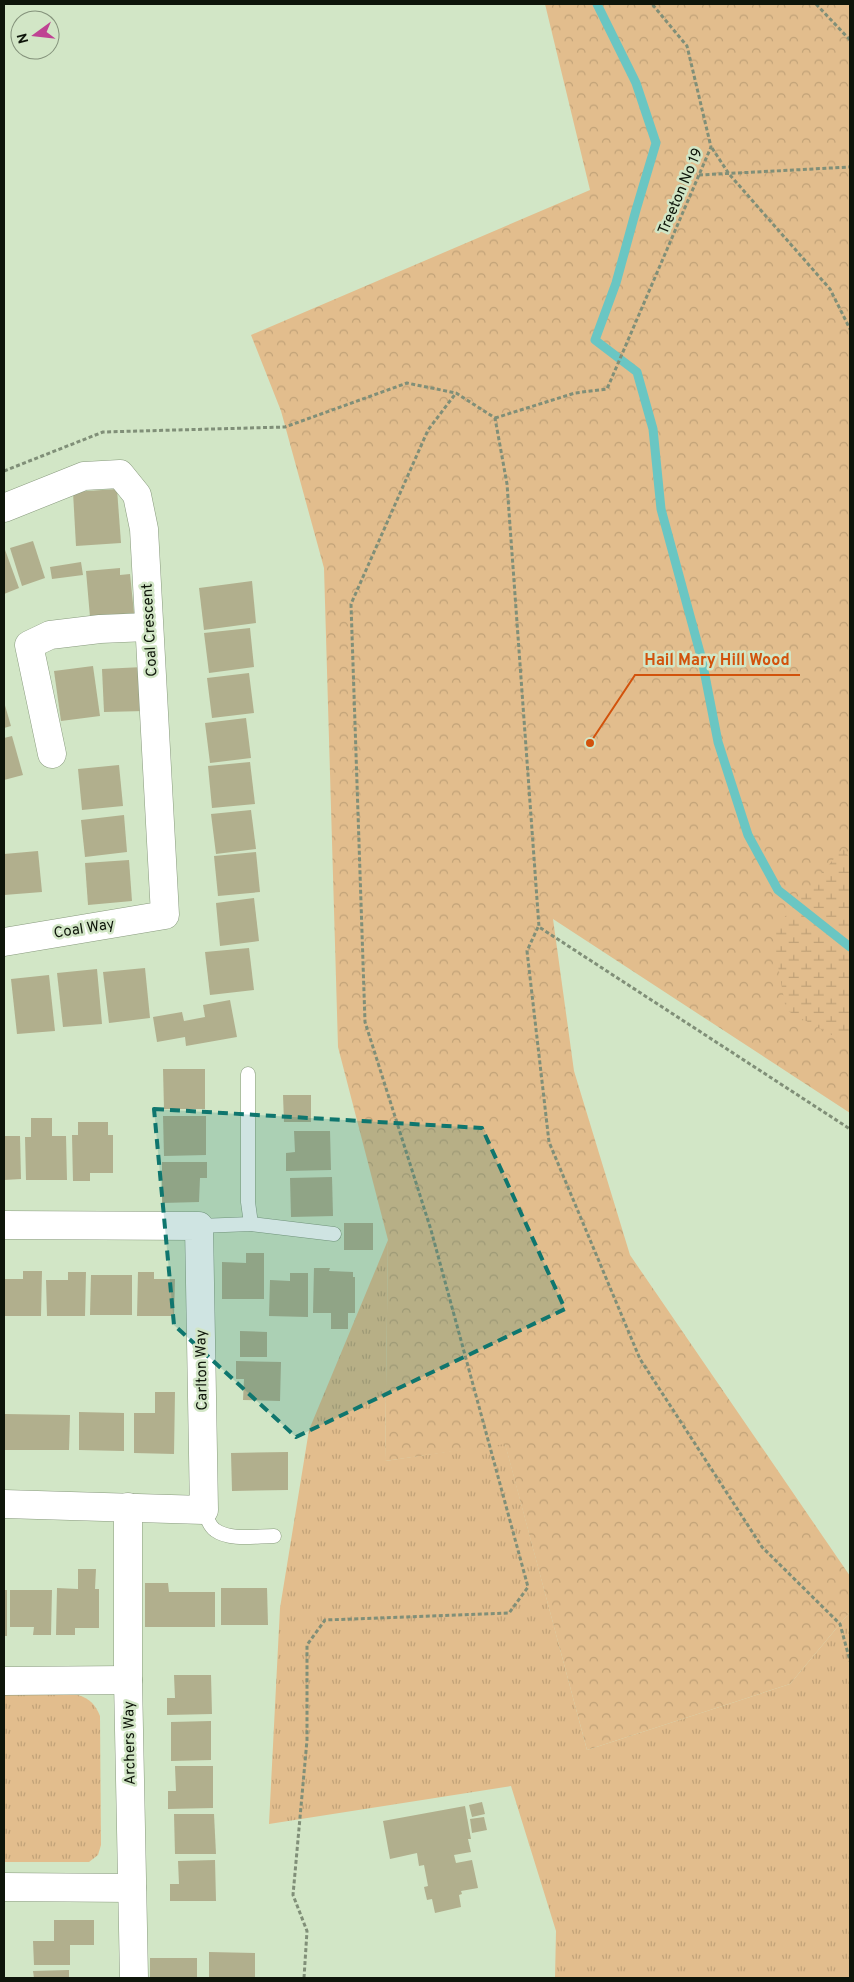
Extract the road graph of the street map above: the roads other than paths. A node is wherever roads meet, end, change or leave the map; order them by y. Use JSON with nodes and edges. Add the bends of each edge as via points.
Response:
{"nodes":[{"id":1,"x":4,"y":508,"type":"edge"},
{"id":2,"x":148,"y":627,"type":"junction"},
{"id":3,"x":52,"y":754,"type":"dead end"},
{"id":4,"x":165,"y":915,"type":"joint"},
{"id":5,"x":4,"y":942,"type":"edge"},
{"id":6,"x":248,"y":1074,"type":"dead end"},
{"id":7,"x":251,"y":1224,"type":"junction"},
{"id":8,"x":4,"y":1225,"type":"edge"},
{"id":9,"x":199,"y":1226,"type":"junction"},
{"id":10,"x":334,"y":1234,"type":"dead end"},
{"id":11,"x":4,"y":1504,"type":"edge"},
{"id":12,"x":128,"y":1507,"type":"junction"},
{"id":13,"x":204,"y":1510,"type":"junction"},
{"id":14,"x":274,"y":1536,"type":"dead end"},
{"id":15,"x":128,"y":1680,"type":"junction"},
{"id":16,"x":4,"y":1681,"type":"edge"},
{"id":17,"x":4,"y":1887,"type":"edge"},
{"id":18,"x":132,"y":1888,"type":"junction"},
{"id":19,"x":134,"y":1978,"type":"edge"}],
"edges":[{"from":1,"to":2,"type":"street","name":"Coal Crescent","via":[[84,476],[120,474],[137,495],[144,529]]},
{"from":2,"to":3,"type":"street","via":[[50,635],[29,645]]},
{"from":2,"to":4,"type":"street","name":"Coal Crescent"},
{"from":4,"to":5,"type":"street","name":"Coal Way"},
{"from":6,"to":7,"type":"lane","via":[[248,1202]]},
{"from":7,"to":9,"type":"lane"},
{"from":7,"to":10,"type":"lane"},
{"from":8,"to":9,"type":"street"},
{"from":9,"to":13,"type":"street","name":"Carlton Way"},
{"from":11,"to":12,"type":"street"},
{"from":12,"to":13,"type":"street"},
{"from":12,"to":15,"type":"street","name":"Archers Way"},
{"from":13,"to":14,"type":"lane","via":[[214,1530],[223,1534]]},
{"from":15,"to":16,"type":"street"},
{"from":15,"to":18,"type":"street","name":"Archers Way"},
{"from":17,"to":18,"type":"street"},
{"from":18,"to":19,"type":"street","name":"Archers Way"}]}
